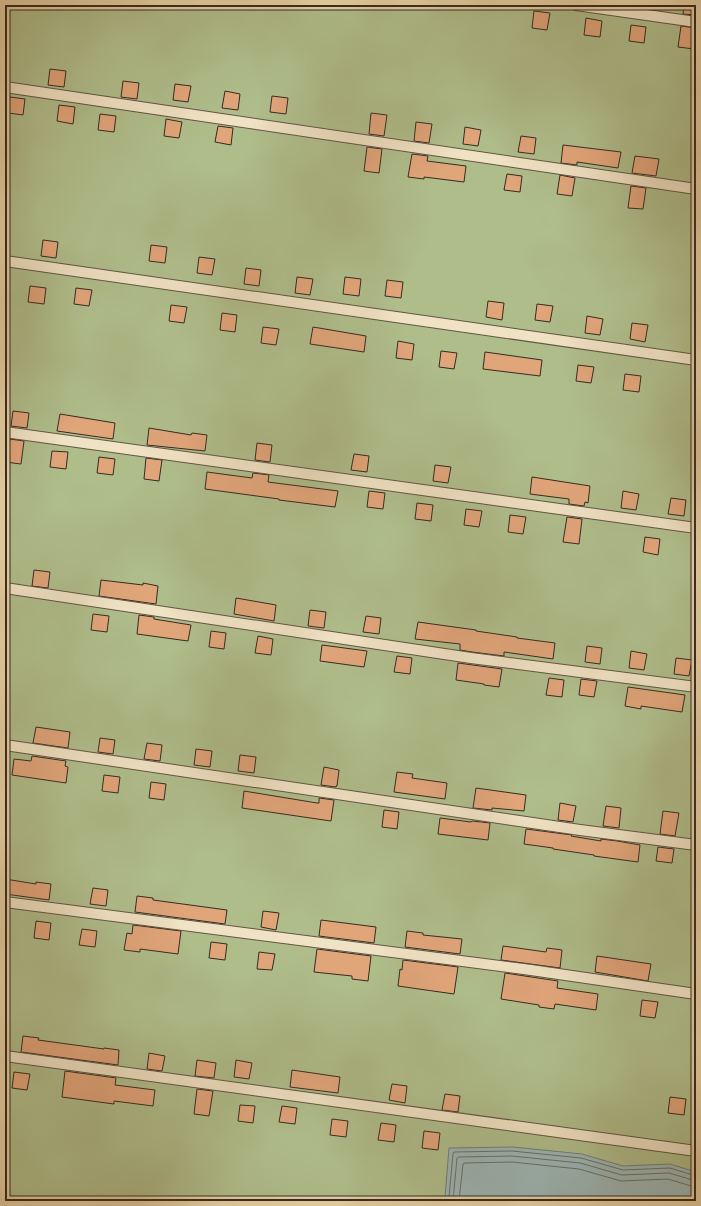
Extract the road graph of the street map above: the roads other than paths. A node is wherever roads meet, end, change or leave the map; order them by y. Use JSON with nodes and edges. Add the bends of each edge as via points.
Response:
{"nodes":[{"id":1,"x":576,"y":5,"type":"edge"},
{"id":2,"x":696,"y":22,"type":"edge"},
{"id":3,"x":5,"y":87,"type":"edge"},
{"id":4,"x":696,"y":189,"type":"edge"},
{"id":5,"x":5,"y":261,"type":"edge"},
{"id":6,"x":696,"y":360,"type":"edge"},
{"id":7,"x":5,"y":432,"type":"edge"},
{"id":8,"x":696,"y":528,"type":"edge"},
{"id":9,"x":5,"y":588,"type":"edge"},
{"id":10,"x":696,"y":687,"type":"edge"},
{"id":11,"x":5,"y":745,"type":"edge"},
{"id":12,"x":696,"y":845,"type":"edge"},
{"id":13,"x":5,"y":902,"type":"edge"},
{"id":14,"x":696,"y":994,"type":"edge"},
{"id":15,"x":5,"y":1056,"type":"edge"},
{"id":16,"x":696,"y":1151,"type":"edge"}],
"edges":[{"from":1,"to":2,"type":"lane"},
{"from":3,"to":4,"type":"lane"},
{"from":5,"to":6,"type":"lane"},
{"from":7,"to":8,"type":"lane"},
{"from":9,"to":10,"type":"lane","via":[[471,658]]},
{"from":11,"to":12,"type":"lane"},
{"from":13,"to":14,"type":"lane","via":[[531,970]]},
{"from":15,"to":16,"type":"lane"}]}
